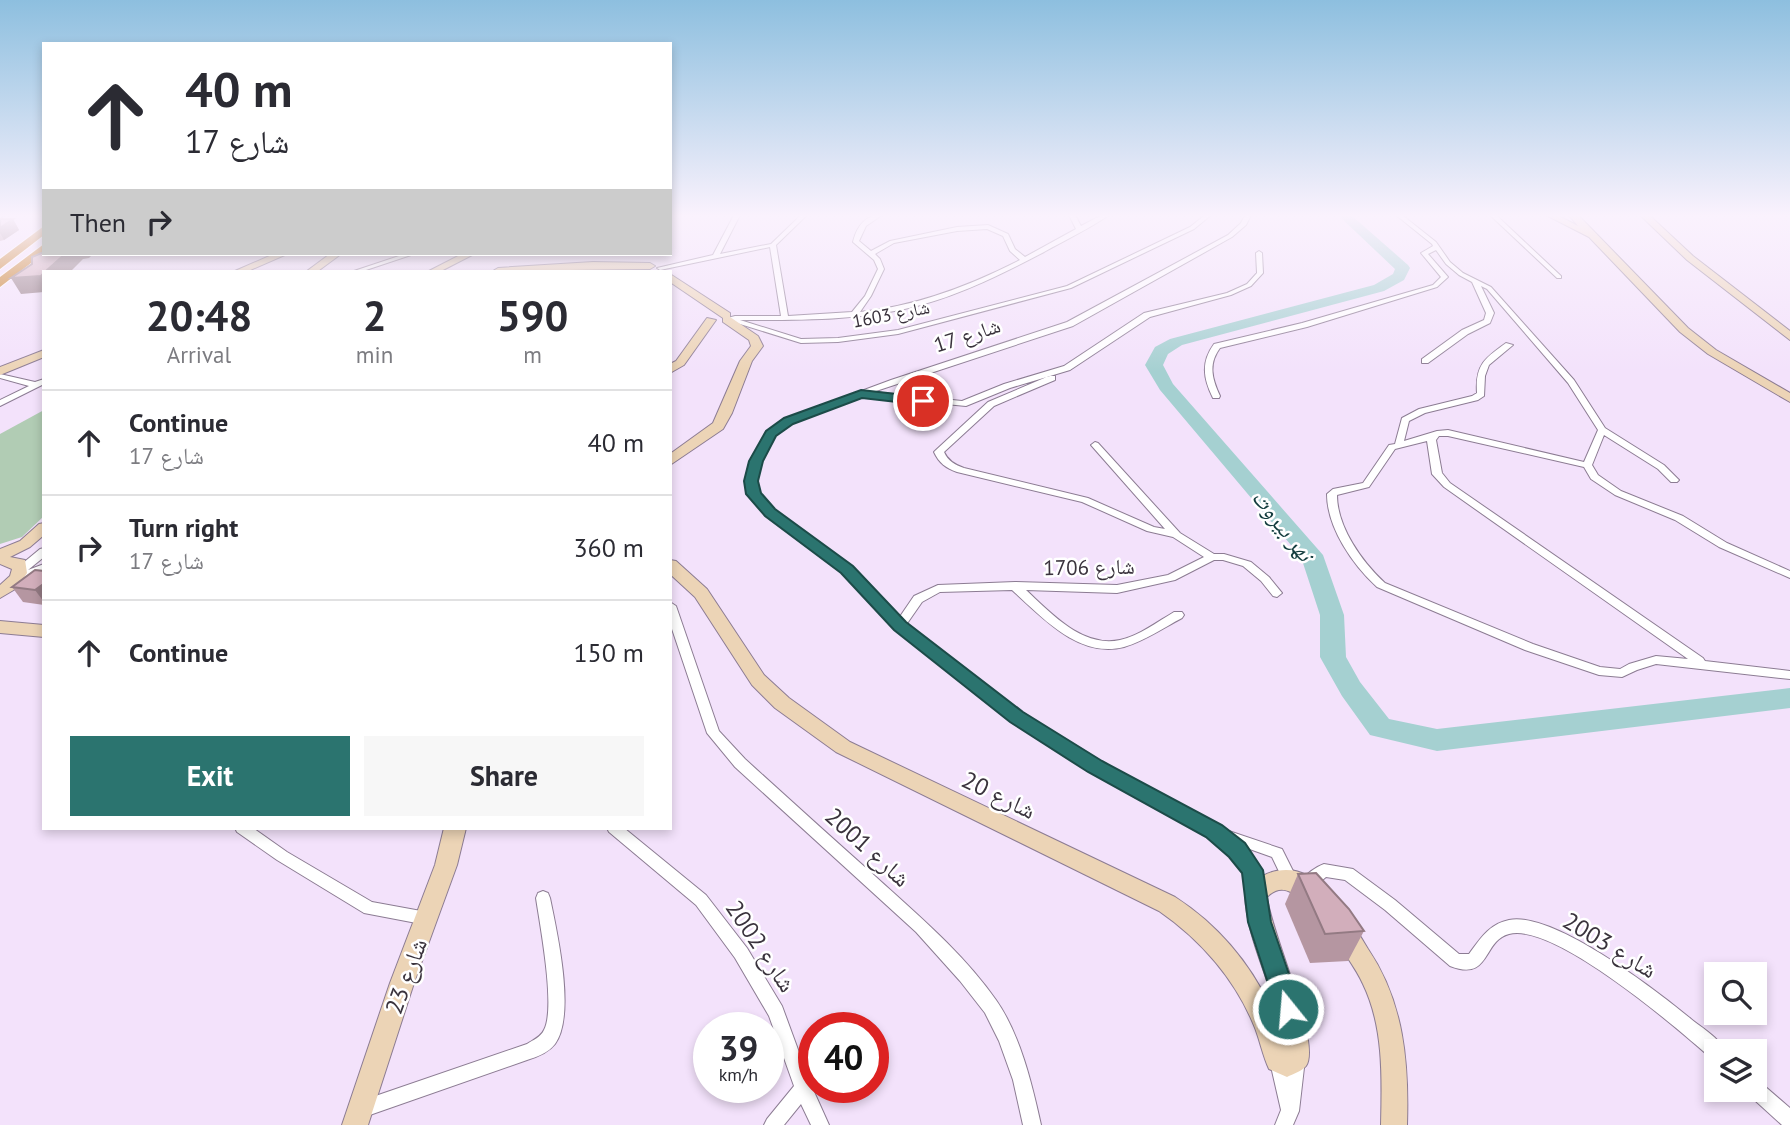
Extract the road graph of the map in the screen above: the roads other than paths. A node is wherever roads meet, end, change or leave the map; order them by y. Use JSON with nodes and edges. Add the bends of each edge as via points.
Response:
{"nodes":[{"id":1,"x":19,"y":268,"type":"edge"},
{"id":2,"x":562,"y":268,"type":"edge"},
{"id":3,"x":630,"y":268,"type":"edge"},
{"id":4,"x":777,"y":268,"type":"edge"},
{"id":5,"x":881,"y":268,"type":"edge"},
{"id":6,"x":1007,"y":268,"type":"edge"},
{"id":7,"x":1112,"y":268,"type":"edge"},
{"id":8,"x":1173,"y":268,"type":"edge"},
{"id":9,"x":1260,"y":268,"type":"edge"},
{"id":10,"x":1439,"y":268,"type":"edge"},
{"id":11,"x":1453,"y":268,"type":"edge"},
{"id":12,"x":1549,"y":268,"type":"edge"},
{"id":13,"x":1624,"y":268,"type":"edge"},
{"id":14,"x":1702,"y":268,"type":"edge"},
{"id":15,"x":516,"y":270,"type":"edge"},
{"id":16,"x":653,"y":270,"type":"edge"},
{"id":17,"x":1559,"y":277,"type":"dead end"},
{"id":18,"x":672,"y":278,"type":"edge"},
{"id":19,"x":1475,"y":282,"type":"junction"},
{"id":20,"x":0,"y":283,"type":"edge"},
{"id":21,"x":672,"y":290,"type":"edge"},
{"id":22,"x":854,"y":314,"type":"junction"},
{"id":23,"x":711,"y":318,"type":"junction"},
{"id":24,"x":728,"y":318,"type":"junction"},
{"id":25,"x":785,"y":318,"type":"junction"},
{"id":26,"x":1790,"y":337,"type":"edge"},
{"id":27,"x":1509,"y":345,"type":"dead end"},
{"id":28,"x":42,"y":354,"type":"edge"},
{"id":29,"x":1425,"y":362,"type":"dead end"},
{"id":30,"x":672,"y":368,"type":"edge"},
{"id":31,"x":1061,"y":369,"type":"junction"},
{"id":32,"x":0,"y":373,"type":"edge"},
{"id":33,"x":40,"y":383,"type":"edge"},
{"id":34,"x":861,"y":394,"type":"junction"},
{"id":35,"x":1216,"y":396,"type":"dead end"},
{"id":36,"x":1790,"y":398,"type":"edge"},
{"id":37,"x":0,"y":403,"type":"edge"},
{"id":38,"x":1602,"y":430,"type":"junction"},
{"id":39,"x":1434,"y":436,"type":"junction"},
{"id":40,"x":1399,"y":444,"type":"junction"},
{"id":41,"x":1095,"y":445,"type":"dead end"},
{"id":42,"x":672,"y":460,"type":"edge"},
{"id":43,"x":1587,"y":465,"type":"junction"},
{"id":44,"x":1674,"y":480,"type":"dead end"},
{"id":45,"x":42,"y":529,"type":"edge"},
{"id":46,"x":1176,"y":535,"type":"junction"},
{"id":47,"x":42,"y":540,"type":"edge"},
{"id":48,"x":26,"y":544,"type":"junction"},
{"id":49,"x":42,"y":553,"type":"edge"},
{"id":50,"x":0,"y":557,"type":"edge"},
{"id":51,"x":1212,"y":557,"type":"junction"},
{"id":52,"x":672,"y":567,"type":"edge"},
{"id":53,"x":42,"y":568,"type":"edge"},
{"id":54,"x":19,"y":574,"type":"junction"},
{"id":55,"x":1790,"y":575,"type":"edge"},
{"id":56,"x":1015,"y":586,"type":"junction"},
{"id":57,"x":0,"y":593,"type":"edge"},
{"id":58,"x":1277,"y":593,"type":"dead end"},
{"id":59,"x":672,"y":612,"type":"edge"},
{"id":60,"x":1178,"y":615,"type":"dead end"},
{"id":61,"x":900,"y":626,"type":"junction"},
{"id":62,"x":0,"y":627,"type":"edge"},
{"id":63,"x":42,"y":631,"type":"edge"},
{"id":64,"x":1704,"y":665,"type":"junction"},
{"id":65,"x":1790,"y":675,"type":"edge"},
{"id":66,"x":245,"y":830,"type":"edge"},
{"id":67,"x":455,"y":830,"type":"edge"},
{"id":68,"x":616,"y":830,"type":"edge"},
{"id":69,"x":1214,"y":831,"type":"junction"},
{"id":70,"x":1297,"y":883,"type":"junction"},
{"id":71,"x":543,"y":898,"type":"dead end"},
{"id":72,"x":1256,"y":909,"type":"junction"},
{"id":73,"x":427,"y":918,"type":"junction"},
{"id":74,"x":1704,"y":1041,"type":"edge"},
{"id":75,"x":1287,"y":1059,"type":"junction"},
{"id":76,"x":798,"y":1074,"type":"edge"},
{"id":77,"x":798,"y":1094,"type":"edge"},
{"id":78,"x":1767,"y":1100,"type":"edge"},
{"id":79,"x":810,"y":1103,"type":"edge"},
{"id":80,"x":358,"y":1117,"type":"edge"},
{"id":81,"x":1287,"y":1118,"type":"edge"},
{"id":82,"x":1790,"y":1120,"type":"edge"},
{"id":83,"x":773,"y":1125,"type":"edge"},
{"id":84,"x":820,"y":1125,"type":"edge"},
{"id":85,"x":1032,"y":1125,"type":"edge"},
{"id":86,"x":1394,"y":1125,"type":"edge"}],
"edges":[{"from":1,"to":20,"type":"highway"},
{"from":2,"to":15,"type":"street"},
{"from":3,"to":16,"type":"street"},
{"from":4,"to":25,"type":"street"},
{"from":5,"to":22,"type":"street"},
{"from":6,"to":22,"type":"street","via":[[944,296]]},
{"from":7,"to":24,"type":"street","name":"شارع 1603","via":[[1078,284],[898,332],[838,340],[801,341]]},
{"from":8,"to":34,"type":"street","name":"شارع 17","via":[[1070,324]]},
{"from":9,"to":31,"type":"street","via":[[1260,273],[1244,288],[1147,315]]},
{"from":10,"to":35,"type":"street","via":[[1444,277],[1435,286],[1217,345],[1207,366]]},
{"from":11,"to":19,"type":"street"},
{"from":12,"to":17,"type":"street"},
{"from":13,"to":36,"type":"street","via":[[1684,330]]},
{"from":14,"to":26,"type":"street"},
{"from":18,"to":24,"type":"street"},
{"from":19,"to":29,"type":"street","via":[[1490,313],[1487,321]]},
{"from":19,"to":38,"type":"street","via":[[1489,288],[1571,382]]},
{"from":21,"to":23,"type":"street"},
{"from":22,"to":25,"type":"street"},
{"from":23,"to":24,"type":"street"},
{"from":23,"to":30,"type":"street"},
{"from":24,"to":25,"type":"street"},
{"from":24,"to":42,"type":"street","via":[[754,338],[757,346],[718,426]]},
{"from":27,"to":40,"type":"street","via":[[1484,364],[1481,394],[1405,420]]},
{"from":28,"to":32,"type":"street"},
{"from":31,"to":34,"type":"street","via":[[963,404]]},
{"from":31,"to":46,"type":"street","via":[[1058,375],[1004,396],[982,411],[939,452],[942,459],[965,471],[1085,499],[1151,529]]},
{"from":32,"to":33,"type":"street"},
{"from":33,"to":37,"type":"street"},
{"from":34,"to":61,"type":"street","name":"شارع 17","via":[[779,426],[756,461],[751,488],[770,513],[847,569]]},
{"from":38,"to":43,"type":"street"},
{"from":38,"to":44,"type":"street"},
{"from":39,"to":40,"type":"street"},
{"from":39,"to":43,"type":"street","via":[[1456,435]]},
{"from":39,"to":64,"type":"street","via":[[1434,465],[1447,485]]},
{"from":40,"to":64,"type":"street","via":[[1387,452],[1366,485],[1334,492],[1331,501],[1345,537],[1376,581],[1587,668],[1618,674],[1656,660]]},
{"from":41,"to":46,"type":"street"},
{"from":43,"to":55,"type":"street","via":[[1594,477],[1618,493],[1679,518],[1723,545]]},
{"from":45,"to":48,"type":"street"},
{"from":46,"to":51,"type":"street"},
{"from":47,"to":48,"type":"street"},
{"from":48,"to":50,"type":"street"},
{"from":49,"to":54,"type":"street"},
{"from":50,"to":54,"type":"street","via":[[13,561]]},
{"from":51,"to":56,"type":"street","name":"شارع 1706","via":[[1171,578],[1133,587]]},
{"from":51,"to":58,"type":"street","via":[[1247,565]]},
{"from":52,"to":75,"type":"street","name":"شارع 20","via":[[701,593],[758,680],[843,747],[1190,919],[1237,971]]},
{"from":53,"to":54,"type":"street"},
{"from":54,"to":57,"type":"street"},
{"from":56,"to":60,"type":"street","via":[[1068,631],[1102,646],[1126,642]]},
{"from":56,"to":61,"type":"street","name":"شارع 1706","via":[[937,589],[918,599]]},
{"from":59,"to":85,"type":"street","name":"شارع 2001","via":[[713,733],[740,763],[921,927],[966,976],[991,1007],[1006,1037]]},
{"from":61,"to":69,"type":"street","name":"شارع 17","via":[[1017,717]]},
{"from":62,"to":63,"type":"street"},
{"from":64,"to":65,"type":"street"},
{"from":66,"to":73,"type":"street","via":[[369,908]]},
{"from":67,"to":73,"type":"street","name":"شارع 23"},
{"from":68,"to":76,"type":"street","name":"شارع 2002","via":[[701,900],[741,953],[776,1012]]},
{"from":69,"to":70,"type":"street","name":"شارع 17","via":[[1277,853]]},
{"from":69,"to":72,"type":"street","name":"شارع 17","via":[[1252,870]]},
{"from":70,"to":72,"type":"street","via":[[1275,878],[1265,883],[1256,895]]},
{"from":70,"to":74,"type":"street","name":"شارع 2003","via":[[1324,870],[1348,874],[1461,963],[1473,962],[1492,934],[1514,925],[1553,936],[1648,995]]},
{"from":70,"to":86,"type":"street","via":[[1342,929],[1378,989],[1390,1034]]},
{"from":71,"to":80,"type":"street","via":[[557,1017],[549,1038],[527,1052]]},
{"from":72,"to":75,"type":"street","via":[[1293,1029]]},
{"from":73,"to":80,"type":"street","name":"شارع 23"},
{"from":75,"to":81,"type":"street"},
{"from":77,"to":83,"type":"street"},
{"from":78,"to":82,"type":"street"},
{"from":79,"to":84,"type":"street","name":"شارع 2002"}]}
